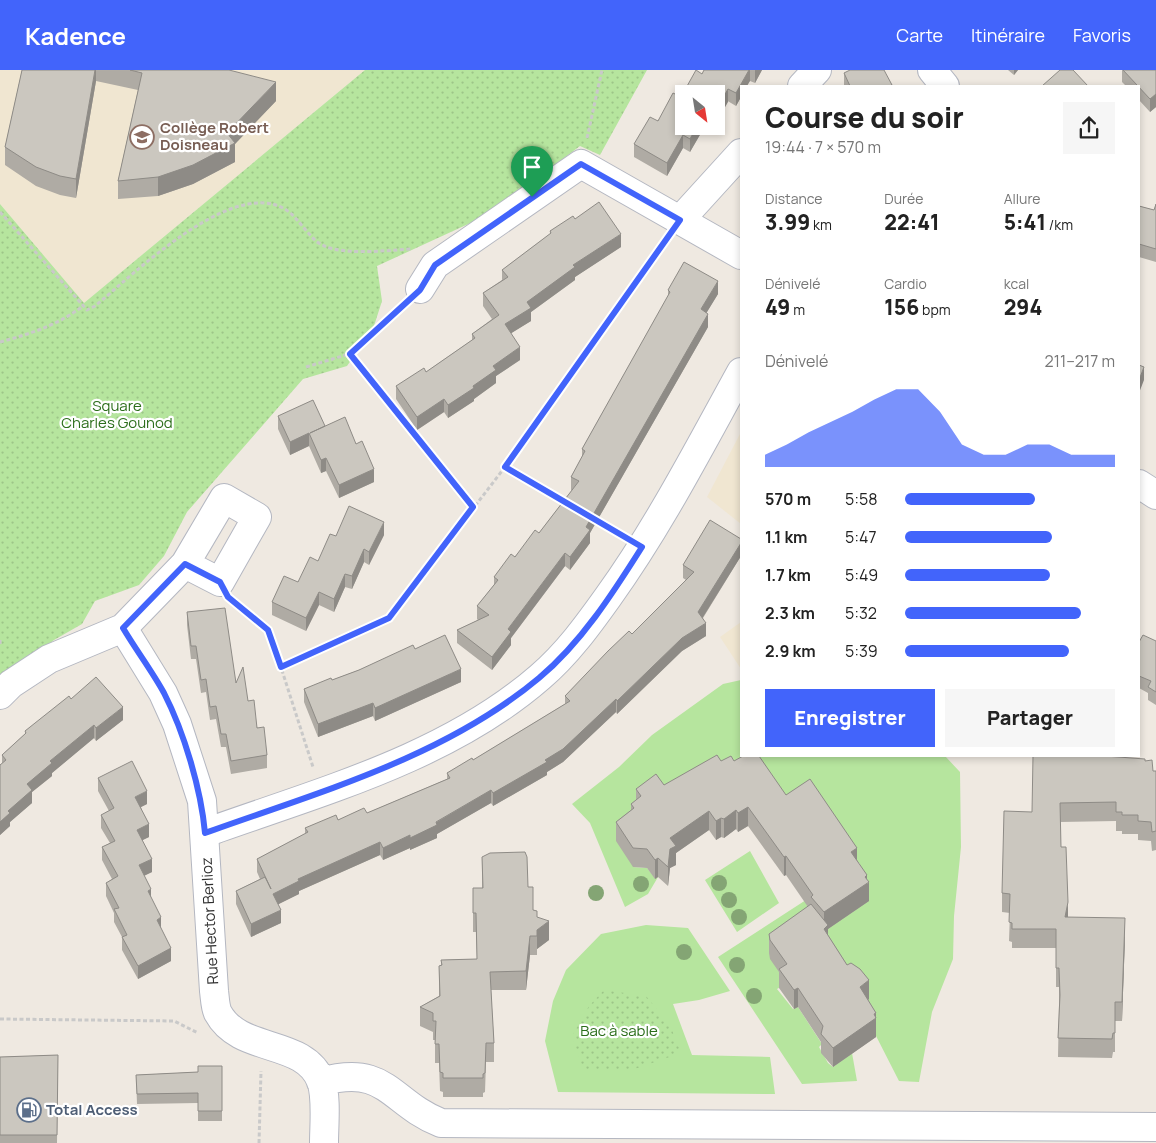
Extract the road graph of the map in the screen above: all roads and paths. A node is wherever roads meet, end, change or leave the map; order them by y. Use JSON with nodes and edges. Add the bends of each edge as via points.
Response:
{"nodes":[{"id":1,"x":602,"y":70,"type":"edge"},
{"id":2,"x":817,"y":70,"type":"edge"},
{"id":3,"x":932,"y":70,"type":"edge"},
{"id":4,"x":803,"y":85,"type":"edge"},
{"id":5,"x":944,"y":85,"type":"edge"},
{"id":6,"x":740,"y":154,"type":"edge"},
{"id":7,"x":581,"y":164,"type":"junction"},
{"id":8,"x":0,"y":212,"type":"edge"},
{"id":9,"x":680,"y":220,"type":"junction"},
{"id":10,"x":740,"y":254,"type":"edge"},
{"id":11,"x":435,"y":265,"type":"junction"},
{"id":12,"x":420,"y":290,"type":"joint"},
{"id":13,"x":83,"y":306,"type":"junction"},
{"id":14,"x":0,"y":342,"type":"edge"},
{"id":15,"x":350,"y":354,"type":"junction"},
{"id":16,"x":306,"y":367,"type":"dead end"},
{"id":17,"x":740,"y":374,"type":"edge"},
{"id":18,"x":505,"y":467,"type":"junction"},
{"id":19,"x":473,"y":507,"type":"junction"},
{"id":20,"x":573,"y":507,"type":"edge"},
{"id":21,"x":590,"y":517,"type":"edge"},
{"id":22,"x":642,"y":547,"type":"junction"},
{"id":23,"x":185,"y":564,"type":"junction"},
{"id":24,"x":220,"y":582,"type":"junction"},
{"id":25,"x":123,"y":628,"type":"junction"},
{"id":26,"x":0,"y":640,"type":"edge"},
{"id":27,"x":0,"y":645,"type":"edge"},
{"id":28,"x":281,"y":667,"type":"junction"},
{"id":29,"x":0,"y":695,"type":"edge"},
{"id":30,"x":321,"y":791,"type":"junction"},
{"id":31,"x":205,"y":833,"type":"junction"},
{"id":32,"x":0,"y":1019,"type":"edge"},
{"id":33,"x":200,"y":1034,"type":"dead end"},
{"id":34,"x":261,"y":1066,"type":"dead end"},
{"id":35,"x":322,"y":1082,"type":"junction"},
{"id":36,"x":1156,"y":1127,"type":"edge"},
{"id":37,"x":259,"y":1143,"type":"edge"},
{"id":38,"x":324,"y":1143,"type":"edge"}],
"edges":[{"from":1,"to":7,"type":"path"},
{"from":2,"to":4,"type":"street"},
{"from":3,"to":5,"type":"street"},
{"from":6,"to":9,"type":"street"},
{"from":7,"to":9,"type":"street"},
{"from":7,"to":11,"type":"street"},
{"from":8,"to":13,"type":"path"},
{"from":9,"to":10,"type":"street"},
{"from":9,"to":18,"type":"path"},
{"from":11,"to":12,"type":"street"},
{"from":11,"to":13,"type":"path","via":[[419,249],[334,250],[316,242],[283,208],[263,202],[232,209],[197,224],[95,306],[87,310]]},
{"from":12,"to":15,"type":"path"},
{"from":13,"to":14,"type":"path","via":[[70,316],[37,331]]},
{"from":15,"to":16,"type":"path"},
{"from":15,"to":19,"type":"path"},
{"from":17,"to":22,"type":"street"},
{"from":18,"to":19,"type":"path"},
{"from":18,"to":20,"type":"path"},
{"from":19,"to":28,"type":"path","via":[[389,618]]},
{"from":21,"to":22,"type":"path"},
{"from":22,"to":30,"type":"street","via":[[580,636],[540,677],[481,720],[425,749]]},
{"from":23,"to":24,"type":"street"},
{"from":23,"to":24,"type":"street","via":[[224,498],[257,517]]},
{"from":23,"to":25,"type":"street"},
{"from":24,"to":28,"type":"path","via":[[228,597],[268,630]]},
{"from":25,"to":29,"type":"street","via":[[49,659]]},
{"from":25,"to":31,"type":"street","name":"Rue Hector Berlioz","via":[[164,693],[177,724],[202,801]]},
{"from":26,"to":27,"type":"path"},
{"from":28,"to":30,"type":"path"},
{"from":30,"to":31,"type":"street"},
{"from":31,"to":35,"type":"street","name":"Rue Hector Berlioz","via":[[217,1012],[241,1037],[301,1058]]},
{"from":32,"to":33,"type":"path","via":[[174,1021]]},
{"from":34,"to":37,"type":"path"},
{"from":35,"to":36,"type":"street","via":[[342,1076],[371,1079],[391,1088],[422,1115],[441,1123]]},
{"from":35,"to":38,"type":"street"}]}
